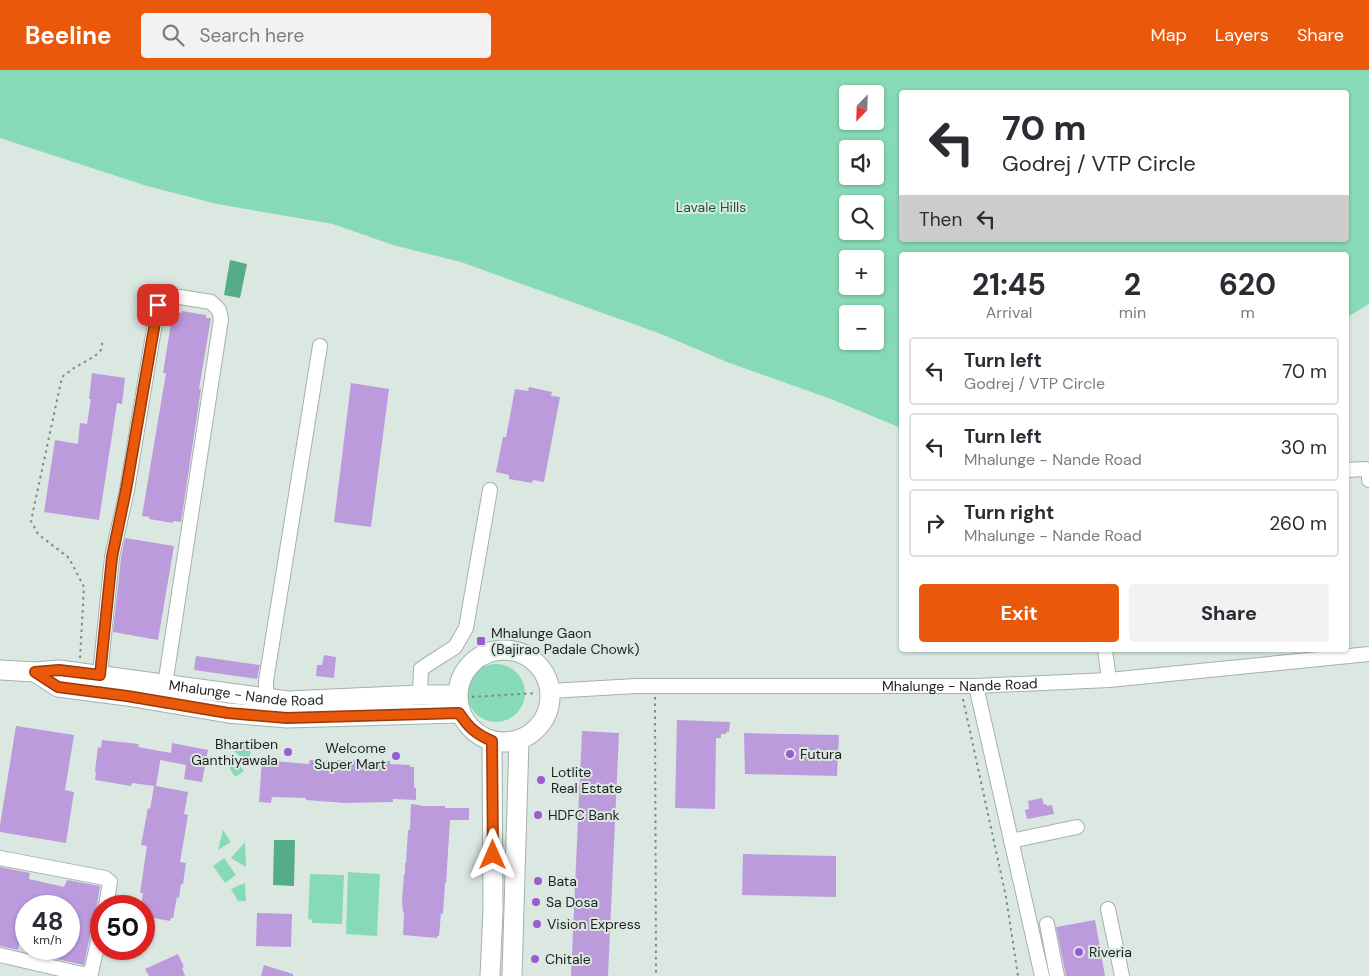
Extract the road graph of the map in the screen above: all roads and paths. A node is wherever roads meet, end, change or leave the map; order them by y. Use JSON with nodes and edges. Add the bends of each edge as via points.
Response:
{"nodes":[{"id":1,"x":103,"y":340,"type":"dead end"},
{"id":2,"x":320,"y":346,"type":"dead end"},
{"id":3,"x":1349,"y":470,"type":"edge"},
{"id":4,"x":1369,"y":473,"type":"edge"},
{"id":5,"x":1369,"y":480,"type":"edge"},
{"id":6,"x":490,"y":490,"type":"dead end"},
{"id":7,"x":1105,"y":652,"type":"edge"},
{"id":8,"x":1369,"y":654,"type":"edge"},
{"id":9,"x":0,"y":670,"type":"edge"},
{"id":10,"x":35,"y":672,"type":"junction"},
{"id":11,"x":79,"y":673,"type":"junction"},
{"id":12,"x":100,"y":675,"type":"junction"},
{"id":13,"x":1109,"y":680,"type":"junction"},
{"id":14,"x":165,"y":685,"type":"junction"},
{"id":15,"x":960,"y":685,"type":"junction"},
{"id":16,"x":976,"y":686,"type":"junction"},
{"id":17,"x":655,"y":687,"type":"junction"},
{"id":18,"x":550,"y":692,"type":"junction"},
{"id":19,"x":420,"y":695,"type":"junction"},
{"id":20,"x":458,"y":704,"type":"junction"},
{"id":21,"x":266,"y":707,"type":"junction"},
{"id":22,"x":519,"y":740,"type":"junction"},
{"id":23,"x":492,"y":741,"type":"junction"},
{"id":24,"x":1077,"y":826,"type":"dead end"},
{"id":25,"x":1011,"y":841,"type":"junction"},
{"id":26,"x":0,"y":858,"type":"edge"},
{"id":27,"x":108,"y":895,"type":"edge"},
{"id":28,"x":1108,"y":910,"type":"dead end"},
{"id":29,"x":1047,"y":924,"type":"dead end"},
{"id":30,"x":0,"y":955,"type":"edge"},
{"id":31,"x":94,"y":960,"type":"edge"},
{"id":32,"x":1056,"y":973,"type":"edge"},
{"id":33,"x":1042,"y":974,"type":"edge"},
{"id":34,"x":490,"y":976,"type":"edge"},
{"id":35,"x":512,"y":976,"type":"edge"},
{"id":36,"x":656,"y":976,"type":"edge"},
{"id":37,"x":1018,"y":976,"type":"edge"},
{"id":38,"x":1122,"y":976,"type":"edge"}],
"edges":[{"from":1,"to":11,"type":"path","via":[[101,350],[95,356],[62,377],[30,521],[38,534],[69,558],[84,587]]},
{"from":2,"to":21,"type":"street","via":[[266,681]]},
{"from":3,"to":4,"type":"street","via":[[1365,469]]},
{"from":4,"to":5,"type":"street"},
{"from":6,"to":19,"type":"street","via":[[466,628],[455,647],[421,669]]},
{"from":7,"to":13,"type":"street"},
{"from":8,"to":13,"type":"street","name":"Mhalunge - Nande Road"},
{"from":9,"to":10,"type":"main road","name":"Mhalunge - Nande Road"},
{"from":10,"to":11,"type":"main road","name":"Mhalunge - Nande Road","via":[[59,670]]},
{"from":10,"to":21,"type":"main road","name":"Mhalunge - Nande Road","via":[[58,687],[228,713]]},
{"from":11,"to":12,"type":"main road","name":"Mhalunge - Nande Road"},
{"from":12,"to":14,"type":"main road","name":"Mhalunge - Nande Road"},
{"from":12,"to":14,"type":"street","via":[[112,557],[158,305],[169,298],[180,297],[211,302],[219,310],[221,319]]},
{"from":13,"to":16,"type":"street","name":"Mhalunge - Nande Road"},
{"from":14,"to":21,"type":"main road","name":"Mhalunge - Nande Road"},
{"from":15,"to":16,"type":"street","name":"Mhalunge - Nande Road"},
{"from":15,"to":17,"type":"street","name":"Mhalunge - Nande Road"},
{"from":15,"to":37,"type":"path","via":[[1006,898]]},
{"from":16,"to":25,"type":"street"},
{"from":17,"to":18,"type":"street","name":"Mhalunge - Nande Road"},
{"from":17,"to":36,"type":"path"},
{"from":18,"to":20,"type":"path","via":[[468,697]]},
{"from":18,"to":20,"type":"main road","via":[[546,676],[524,654],[494,650],[479,656],[468,666],[460,680]]},
{"from":18,"to":22,"type":"main road","via":[[549,707],[543,721],[533,733]]},
{"from":19,"to":20,"type":"main road","name":"Mhalunge - Nande Road"},
{"from":19,"to":21,"type":"main road","name":"Mhalunge - Nande Road","via":[[288,701]]},
{"from":20,"to":21,"type":"main road","name":"Mhalunge - Nande Road","via":[[287,718]]},
{"from":20,"to":23,"type":"main road","via":[[467,724],[478,735]]},
{"from":22,"to":23,"type":"main road"},
{"from":22,"to":35,"type":"main road"},
{"from":23,"to":34,"type":"main road"},
{"from":24,"to":25,"type":"street"},
{"from":25,"to":33,"type":"street"},
{"from":26,"to":27,"type":"street","via":[[105,878],[110,882]]},
{"from":28,"to":38,"type":"street"},
{"from":29,"to":32,"type":"street"},
{"from":30,"to":31,"type":"street","via":[[82,974],[91,973]]},
{"from":32,"to":33,"type":"street"}]}
